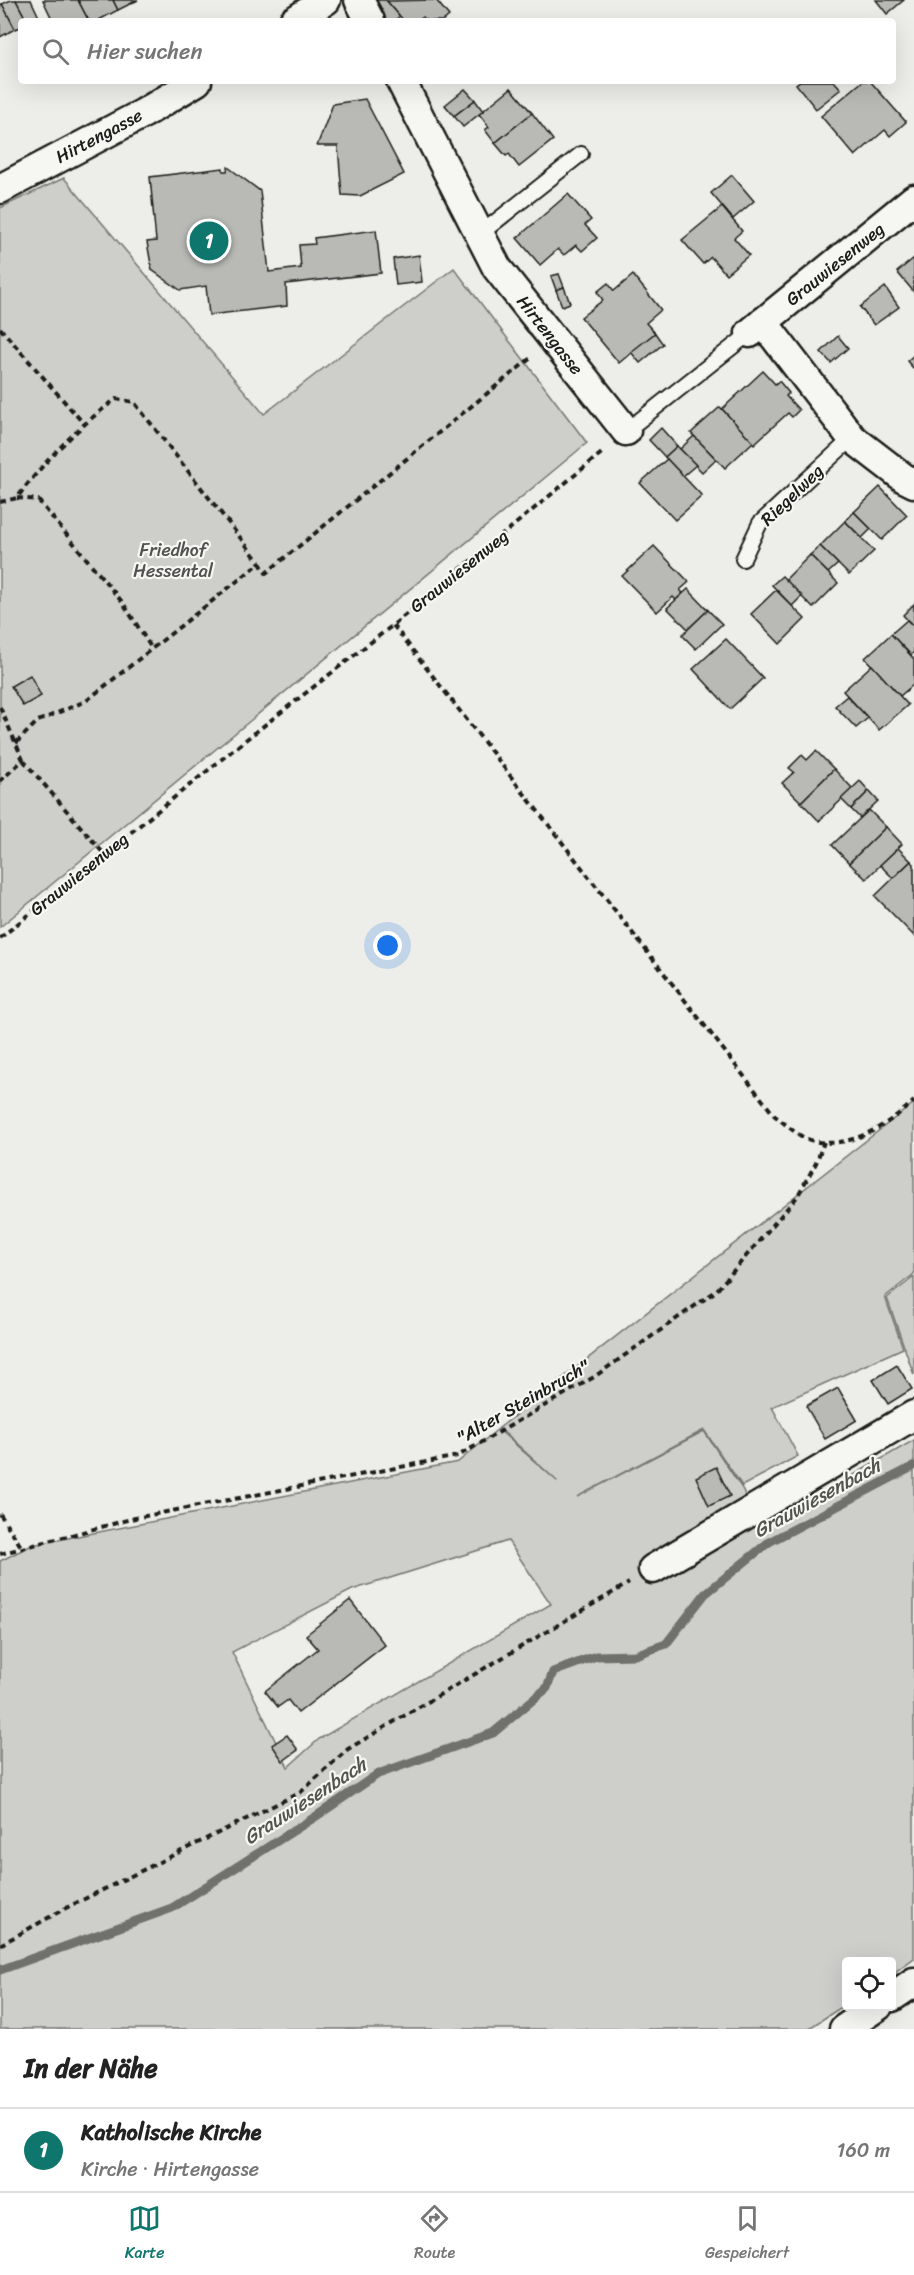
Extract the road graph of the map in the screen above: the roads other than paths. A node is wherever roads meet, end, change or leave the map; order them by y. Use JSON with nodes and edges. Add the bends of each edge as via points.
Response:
{"nodes":[{"id":1,"x":326,"y":0,"type":"edge"},
{"id":2,"x":359,"y":0,"type":"edge"},
{"id":3,"x":299,"y":18,"type":"edge"},
{"id":4,"x":368,"y":18,"type":"edge"},
{"id":5,"x":192,"y":84,"type":"edge"},
{"id":6,"x":403,"y":84,"type":"edge"},
{"id":7,"x":581,"y":154,"type":"dead end"},
{"id":8,"x":0,"y":189,"type":"edge"},
{"id":9,"x":914,"y":199,"type":"edge"},
{"id":10,"x":480,"y":234,"type":"junction"},
{"id":11,"x":757,"y":328,"type":"junction"},
{"id":12,"x":626,"y":431,"type":"joint"},
{"id":13,"x":852,"y":438,"type":"junction"},
{"id":14,"x":914,"y":483,"type":"edge"},
{"id":15,"x":742,"y":559,"type":"dead end"},
{"id":16,"x":914,"y":1415,"type":"edge"},
{"id":17,"x":653,"y":1569,"type":"road end"},
{"id":18,"x":914,"y":1982,"type":"edge"},
{"id":19,"x":896,"y":1994,"type":"edge"},
{"id":20,"x":872,"y":2011,"type":"edge"},
{"id":21,"x":844,"y":2029,"type":"edge"}],
"edges":[{"from":1,"to":3,"type":"street"},
{"from":2,"to":4,"type":"street"},
{"from":5,"to":8,"type":"street","name":"Hirtengasse"},
{"from":6,"to":10,"type":"street","name":"Hirtengasse"},
{"from":7,"to":10,"type":"lane"},
{"from":9,"to":11,"type":"street","name":"Grauwiesenweg"},
{"from":10,"to":12,"type":"street","name":"Hirtengasse","via":[[497,268]]},
{"from":11,"to":12,"type":"lane","name":"Grauwiesenweg"},
{"from":11,"to":13,"type":"street"},
{"from":13,"to":14,"type":"street"},
{"from":13,"to":15,"type":"lane","name":"Riegelweg","via":[[760,523]]},
{"from":16,"to":17,"type":"street"},
{"from":18,"to":19,"type":"street"},
{"from":20,"to":21,"type":"street"}]}
